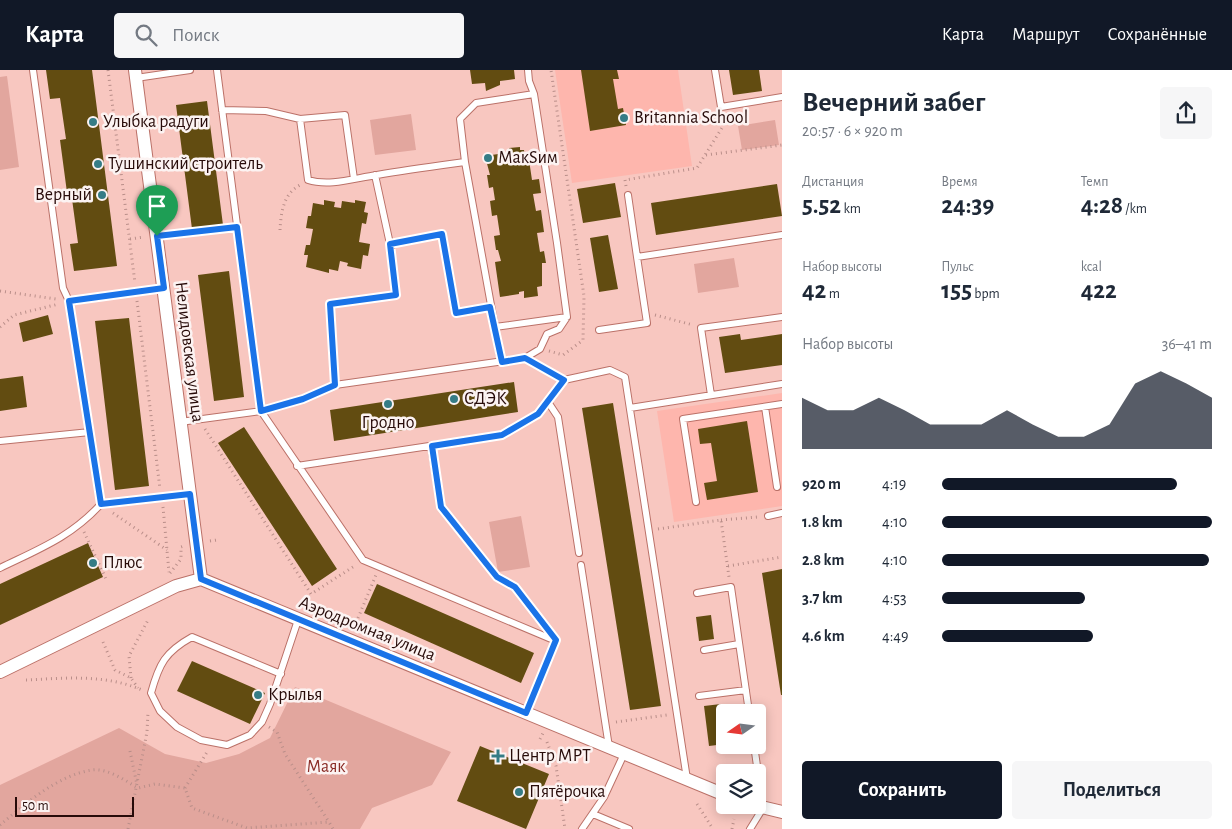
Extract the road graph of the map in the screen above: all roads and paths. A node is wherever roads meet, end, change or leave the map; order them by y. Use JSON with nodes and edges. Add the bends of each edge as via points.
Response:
{"nodes":[{"id":1,"x":33,"y":70,"type":"edge"},
{"id":2,"x":108,"y":70,"type":"edge"},
{"id":3,"x":190,"y":70,"type":"edge"},
{"id":4,"x":217,"y":70,"type":"edge"},
{"id":5,"x":528,"y":70,"type":"edge"},
{"id":6,"x":551,"y":70,"type":"edge"},
{"id":7,"x":715,"y":70,"type":"edge"},
{"id":8,"x":136,"y":74,"type":"edge"},
{"id":9,"x":534,"y":94,"type":"junction"},
{"id":10,"x":782,"y":97,"type":"edge"},
{"id":11,"x":737,"y":104,"type":"junction"},
{"id":12,"x":222,"y":110,"type":"junction"},
{"id":13,"x":300,"y":119,"type":"junction"},
{"id":14,"x":782,"y":145,"type":"edge"},
{"id":15,"x":705,"y":156,"type":"junction"},
{"id":16,"x":465,"y":162,"type":"junction"},
{"id":17,"x":375,"y":175,"type":"junction"},
{"id":18,"x":354,"y":179,"type":"junction"},
{"id":19,"x":308,"y":180,"type":"junction"},
{"id":20,"x":628,"y":195,"type":"joint"},
{"id":21,"x":237,"y":227,"type":"junction"},
{"id":22,"x":280,"y":230,"type":"dead end"},
{"id":23,"x":782,"y":235,"type":"edge"},
{"id":24,"x":157,"y":236,"type":"junction"},
{"id":25,"x":130,"y":239,"type":"junction"},
{"id":26,"x":390,"y":244,"type":"junction"},
{"id":27,"x":637,"y":257,"type":"junction"},
{"id":28,"x":164,"y":288,"type":"junction"},
{"id":29,"x":0,"y":291,"type":"edge"},
{"id":30,"x":136,"y":292,"type":"junction"},
{"id":31,"x":69,"y":301,"type":"junction"},
{"id":32,"x":490,"y":307,"type":"junction"},
{"id":33,"x":646,"y":313,"type":"junction"},
{"id":34,"x":567,"y":317,"type":"junction"},
{"id":35,"x":782,"y":317,"type":"edge"},
{"id":36,"x":686,"y":324,"type":"dead end"},
{"id":37,"x":0,"y":327,"type":"edge"},
{"id":38,"x":495,"y":328,"type":"junction"},
{"id":39,"x":599,"y":330,"type":"dead end"},
{"id":40,"x":540,"y":348,"type":"junction"},
{"id":41,"x":525,"y":358,"type":"junction"},
{"id":42,"x":502,"y":362,"type":"junction"},
{"id":43,"x":564,"y":380,"type":"junction"},
{"id":44,"x":782,"y":384,"type":"edge"},
{"id":45,"x":335,"y":385,"type":"junction"},
{"id":46,"x":711,"y":395,"type":"junction"},
{"id":47,"x":548,"y":402,"type":"junction"},
{"id":48,"x":782,"y":404,"type":"edge"},
{"id":49,"x":765,"y":407,"type":"junction"},
{"id":50,"x":630,"y":408,"type":"junction"},
{"id":51,"x":261,"y":411,"type":"junction"},
{"id":52,"x":200,"y":420,"type":"junction"},
{"id":53,"x":180,"y":422,"type":"junction"},
{"id":54,"x":90,"y":432,"type":"junction"},
{"id":55,"x":154,"y":438,"type":"dead end"},
{"id":56,"x":0,"y":441,"type":"edge"},
{"id":57,"x":432,"y":446,"type":"junction"},
{"id":58,"x":297,"y":466,"type":"junction"},
{"id":59,"x":777,"y":487,"type":"dead end"},
{"id":60,"x":190,"y":494,"type":"junction"},
{"id":61,"x":696,"y":502,"type":"dead end"},
{"id":62,"x":101,"y":504,"type":"junction"},
{"id":63,"x":441,"y":507,"type":"joint"},
{"id":64,"x":782,"y":514,"type":"edge"},
{"id":65,"x":768,"y":516,"type":"joint"},
{"id":66,"x":721,"y":520,"type":"junction"},
{"id":67,"x":80,"y":524,"type":"junction"},
{"id":68,"x":649,"y":530,"type":"junction"},
{"id":69,"x":167,"y":550,"type":"dead end"},
{"id":70,"x":579,"y":553,"type":"dead end"},
{"id":71,"x":782,"y":558,"type":"edge"},
{"id":72,"x":362,"y":560,"type":"junction"},
{"id":73,"x":581,"y":565,"type":"dead end"},
{"id":74,"x":728,"y":566,"type":"junction"},
{"id":75,"x":379,"y":567,"type":"junction"},
{"id":76,"x":0,"y":568,"type":"edge"},
{"id":77,"x":106,"y":579,"type":"dead end"},
{"id":78,"x":201,"y":579,"type":"junction"},
{"id":79,"x":731,"y":588,"type":"junction"},
{"id":80,"x":697,"y":593,"type":"dead end"},
{"id":81,"x":358,"y":618,"type":"dead end"},
{"id":82,"x":148,"y":620,"type":"dead end"},
{"id":83,"x":298,"y":620,"type":"junction"},
{"id":84,"x":556,"y":640,"type":"junction"},
{"id":85,"x":103,"y":642,"type":"dead end"},
{"id":86,"x":739,"y":644,"type":"junction"},
{"id":87,"x":704,"y":650,"type":"dead end"},
{"id":88,"x":0,"y":672,"type":"edge"},
{"id":89,"x":281,"y":674,"type":"junction"},
{"id":90,"x":131,"y":678,"type":"junction"},
{"id":91,"x":26,"y":680,"type":"dead end"},
{"id":92,"x":746,"y":690,"type":"junction"},
{"id":93,"x":699,"y":696,"type":"dead end"},
{"id":94,"x":748,"y":704,"type":"edge"},
{"id":95,"x":526,"y":713,"type":"junction"},
{"id":96,"x":677,"y":714,"type":"junction"},
{"id":97,"x":606,"y":723,"type":"junction"},
{"id":98,"x":147,"y":732,"type":"dead end"},
{"id":99,"x":277,"y":732,"type":"dead end"},
{"id":100,"x":547,"y":742,"type":"dead end"},
{"id":101,"x":610,"y":748,"type":"junction"},
{"id":102,"x":130,"y":750,"type":"dead end"},
{"id":103,"x":207,"y":752,"type":"dead end"},
{"id":104,"x":624,"y":754,"type":"junction"},
{"id":105,"x":687,"y":780,"type":"junction"},
{"id":106,"x":138,"y":788,"type":"junction"},
{"id":107,"x":185,"y":788,"type":"junction"},
{"id":108,"x":716,"y":791,"type":"edge"},
{"id":109,"x":698,"y":804,"type":"dead end"},
{"id":110,"x":766,"y":809,"type":"edge"},
{"id":111,"x":782,"y":812,"type":"edge"},
{"id":112,"x":593,"y":814,"type":"junction"},
{"id":113,"x":755,"y":814,"type":"edge"},
{"id":114,"x":734,"y":819,"type":"dead end"},
{"id":115,"x":329,"y":822,"type":"junction"},
{"id":116,"x":0,"y":826,"type":"edge"},
{"id":117,"x":128,"y":829,"type":"edge"},
{"id":118,"x":333,"y":829,"type":"edge"},
{"id":119,"x":565,"y":829,"type":"edge"},
{"id":120,"x":582,"y":829,"type":"edge"},
{"id":121,"x":630,"y":829,"type":"edge"},
{"id":122,"x":713,"y":829,"type":"edge"},
{"id":123,"x":732,"y":829,"type":"edge"},
{"id":124,"x":750,"y":829,"type":"edge"}],
"edges":[{"from":1,"to":31,"type":"lane","via":[[63,288]]},
{"from":2,"to":25,"type":"path"},
{"from":3,"to":8,"type":"lane"},
{"from":4,"to":12,"type":"lane"},
{"from":5,"to":9,"type":"lane"},
{"from":6,"to":40,"type":"path","via":[[584,296],[583,340],[563,355]]},
{"from":7,"to":11,"type":"lane","via":[[721,106]]},
{"from":8,"to":24,"type":"street","name":"Нелидовская улица"},
{"from":9,"to":16,"type":"lane","via":[[476,103],[460,119]]},
{"from":9,"to":34,"type":"lane"},
{"from":10,"to":11,"type":"lane"},
{"from":11,"to":15,"type":"path"},
{"from":12,"to":13,"type":"lane","via":[[266,111]]},
{"from":12,"to":21,"type":"lane"},
{"from":13,"to":18,"type":"lane","via":[[345,115]]},
{"from":13,"to":19,"type":"lane"},
{"from":14,"to":15,"type":"path"},
{"from":15,"to":20,"type":"path","via":[[697,168],[625,180]]},
{"from":16,"to":17,"type":"lane"},
{"from":16,"to":32,"type":"lane"},
{"from":17,"to":18,"type":"lane"},
{"from":17,"to":26,"type":"lane"},
{"from":18,"to":19,"type":"lane","via":[[320,184]]},
{"from":19,"to":22,"type":"path","via":[[295,187],[282,208]]},
{"from":20,"to":27,"type":"lane"},
{"from":21,"to":24,"type":"path"},
{"from":21,"to":51,"type":"lane"},
{"from":23,"to":27,"type":"lane"},
{"from":24,"to":25,"type":"path"},
{"from":24,"to":28,"type":"street","name":"Нелидовская улица"},
{"from":25,"to":30,"type":"path"},
{"from":26,"to":32,"type":"path","via":[[442,234],[456,313]]},
{"from":26,"to":45,"type":"lane","via":[[396,295],[330,304]]},
{"from":27,"to":33,"type":"lane"},
{"from":28,"to":30,"type":"lane"},
{"from":28,"to":53,"type":"street","name":"Нелидовская улица"},
{"from":29,"to":31,"type":"path"},
{"from":30,"to":31,"type":"lane"},
{"from":30,"to":55,"type":"path"},
{"from":31,"to":37,"type":"path","via":[[14,315]]},
{"from":31,"to":54,"type":"lane"},
{"from":32,"to":38,"type":"lane"},
{"from":33,"to":36,"type":"path"},
{"from":33,"to":39,"type":"lane","via":[[647,323]]},
{"from":34,"to":38,"type":"lane"},
{"from":34,"to":40,"type":"lane","via":[[559,329],[547,334]]},
{"from":35,"to":46,"type":"lane","via":[[701,328]]},
{"from":38,"to":42,"type":"lane"},
{"from":40,"to":41,"type":"lane"},
{"from":41,"to":42,"type":"lane"},
{"from":41,"to":43,"type":"lane"},
{"from":42,"to":45,"type":"lane"},
{"from":43,"to":47,"type":"lane"},
{"from":43,"to":50,"type":"lane","via":[[610,370],[625,377]]},
{"from":44,"to":46,"type":"lane"},
{"from":45,"to":51,"type":"lane","via":[[303,399]]},
{"from":46,"to":50,"type":"lane"},
{"from":47,"to":57,"type":"lane","via":[[538,414],[502,435]]},
{"from":47,"to":70,"type":"lane","via":[[558,417]]},
{"from":48,"to":49,"type":"lane"},
{"from":49,"to":59,"type":"lane"},
{"from":49,"to":61,"type":"lane","via":[[683,419]]},
{"from":50,"to":68,"type":"lane"},
{"from":51,"to":52,"type":"lane"},
{"from":51,"to":58,"type":"lane"},
{"from":52,"to":53,"type":"lane"},
{"from":52,"to":72,"type":"path","via":[[311,594]]},
{"from":53,"to":60,"type":"street","name":"Нелидовская улица"},
{"from":54,"to":56,"type":"lane"},
{"from":54,"to":62,"type":"lane"},
{"from":57,"to":58,"type":"lane"},
{"from":57,"to":63,"type":"lane"},
{"from":58,"to":72,"type":"lane"},
{"from":60,"to":62,"type":"lane"},
{"from":60,"to":78,"type":"street","name":"Нелидовская улица"},
{"from":62,"to":67,"type":"lane"},
{"from":62,"to":69,"type":"path"},
{"from":63,"to":84,"type":"path","via":[[497,577],[515,587]]},
{"from":64,"to":65,"type":"lane"},
{"from":65,"to":66,"type":"path"},
{"from":66,"to":68,"type":"path"},
{"from":66,"to":74,"type":"path"},
{"from":67,"to":76,"type":"lane","via":[[66,536]]},
{"from":67,"to":77,"type":"path"},
{"from":68,"to":96,"type":"lane"},
{"from":71,"to":74,"type":"path"},
{"from":72,"to":75,"type":"lane"},
{"from":73,"to":97,"type":"lane"},
{"from":74,"to":79,"type":"path"},
{"from":75,"to":81,"type":"path"},
{"from":75,"to":84,"type":"lane"},
{"from":78,"to":83,"type":"street","name":"Аэродромная улица"},
{"from":78,"to":88,"type":"street","via":[[176,586]]},
{"from":79,"to":80,"type":"lane"},
{"from":79,"to":86,"type":"lane"},
{"from":82,"to":90,"type":"path","via":[[129,656]]},
{"from":83,"to":89,"type":"lane"},
{"from":83,"to":95,"type":"street","name":"Аэродромная улица"},
{"from":84,"to":95,"type":"lane"},
{"from":85,"to":90,"type":"path","via":[[115,670]]},
{"from":86,"to":87,"type":"lane"},
{"from":86,"to":92,"type":"lane"},
{"from":89,"to":89,"type":"lane","via":[[262,722],[250,735],[227,745],[201,740],[178,727],[160,711],[152,693],[156,675],[173,647],[192,636]]},
{"from":90,"to":91,"type":"path","via":[[139,688],[75,677]]},
{"from":92,"to":93,"type":"lane"},
{"from":92,"to":94,"type":"lane"},
{"from":95,"to":101,"type":"street","name":"Аэродромная улица"},
{"from":96,"to":97,"type":"path"},
{"from":96,"to":105,"type":"lane"},
{"from":97,"to":101,"type":"lane"},
{"from":98,"to":106,"type":"path"},
{"from":99,"to":115,"type":"path","via":[[285,754]]},
{"from":100,"to":119,"type":"path","via":[[556,766]]},
{"from":101,"to":104,"type":"street","name":"Аэродромная улица"},
{"from":102,"to":106,"type":"path"},
{"from":103,"to":107,"type":"path"},
{"from":104,"to":105,"type":"street","name":"Аэродромная улица"},
{"from":104,"to":112,"type":"lane"},
{"from":105,"to":108,"type":"street","name":"Аэродромная улица"},
{"from":106,"to":107,"type":"path","via":[[156,784]]},
{"from":106,"to":116,"type":"path","via":[[113,774],[92,770],[64,779]]},
{"from":106,"to":117,"type":"path"},
{"from":107,"to":115,"type":"path","via":[[192,808],[247,828]]},
{"from":109,"to":122,"type":"path"},
{"from":110,"to":111,"type":"street"},
{"from":112,"to":120,"type":"lane"},
{"from":112,"to":121,"type":"lane"},
{"from":113,"to":124,"type":"lane"},
{"from":114,"to":123,"type":"path"},
{"from":115,"to":118,"type":"path"}]}
